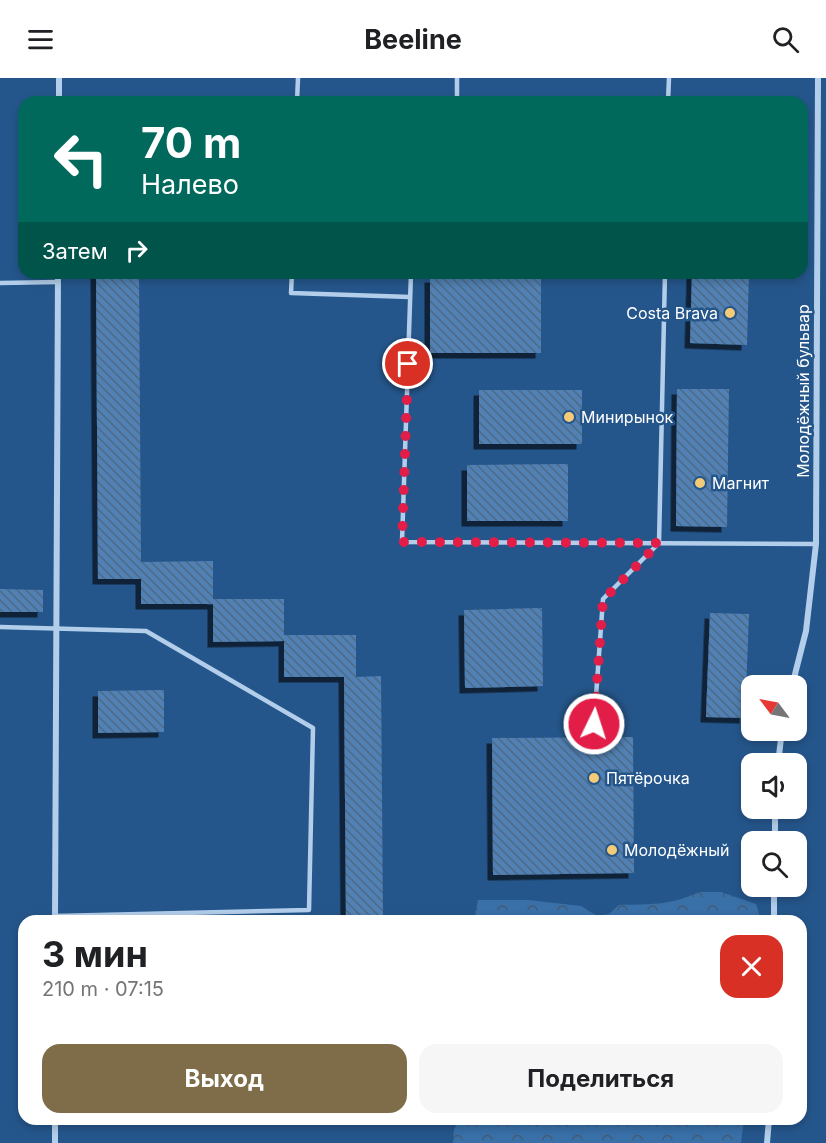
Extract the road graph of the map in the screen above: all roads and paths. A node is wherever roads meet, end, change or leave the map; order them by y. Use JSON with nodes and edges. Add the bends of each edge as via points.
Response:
{"nodes":[{"id":1,"x":59,"y":78,"type":"edge"},
{"id":2,"x":298,"y":78,"type":"edge"},
{"id":3,"x":458,"y":78,"type":"edge"},
{"id":4,"x":669,"y":78,"type":"edge"},
{"id":5,"x":818,"y":78,"type":"edge"},
{"id":6,"x":58,"y":96,"type":"edge"},
{"id":7,"x":297,"y":96,"type":"edge"},
{"id":8,"x":457,"y":96,"type":"edge"},
{"id":9,"x":668,"y":96,"type":"edge"},
{"id":10,"x":292,"y":279,"type":"edge"},
{"id":11,"x":411,"y":279,"type":"edge"},
{"id":12,"x":665,"y":279,"type":"edge"},
{"id":13,"x":58,"y":282,"type":"joint"},
{"id":14,"x":0,"y":283,"type":"edge"},
{"id":15,"x":410,"y":297,"type":"junction"},
{"id":16,"x":659,"y":543,"type":"junction"},
{"id":17,"x":816,"y":544,"type":"junction"},
{"id":18,"x":0,"y":627,"type":"edge"},
{"id":19,"x":57,"y":628,"type":"junction"},
{"id":20,"x":795,"y":675,"type":"edge"},
{"id":21,"x":594,"y":724,"type":"dead end"},
{"id":22,"x":774,"y":897,"type":"edge"},
{"id":23,"x":55,"y":915,"type":"edge"},
{"id":24,"x":150,"y":915,"type":"edge"},
{"id":25,"x":774,"y":915,"type":"edge"},
{"id":26,"x":55,"y":1125,"type":"edge"},
{"id":27,"x":768,"y":1125,"type":"edge"},
{"id":28,"x":55,"y":1143,"type":"edge"},
{"id":29,"x":767,"y":1143,"type":"edge"}],
"edges":[{"from":1,"to":6,"type":"street"},
{"from":2,"to":7,"type":"lane"},
{"from":3,"to":8,"type":"lane"},
{"from":4,"to":9,"type":"lane"},
{"from":5,"to":17,"type":"street","name":"Молодёжный бульвар"},
{"from":10,"to":15,"type":"lane","via":[[291,293]]},
{"from":11,"to":15,"type":"lane"},
{"from":12,"to":16,"type":"lane"},
{"from":13,"to":14,"type":"lane"},
{"from":13,"to":19,"type":"street"},
{"from":15,"to":16,"type":"lane","via":[[402,542]]},
{"from":16,"to":17,"type":"lane"},
{"from":16,"to":21,"type":"lane","via":[[603,600]]},
{"from":17,"to":20,"type":"street","name":"Молодёжный бульвар","via":[[806,631]]},
{"from":18,"to":19,"type":"lane"},
{"from":19,"to":23,"type":"street"},
{"from":19,"to":24,"type":"lane","via":[[146,631],[314,728],[309,910]]},
{"from":22,"to":25,"type":"street"},
{"from":26,"to":28,"type":"street"},
{"from":27,"to":29,"type":"street"}]}
